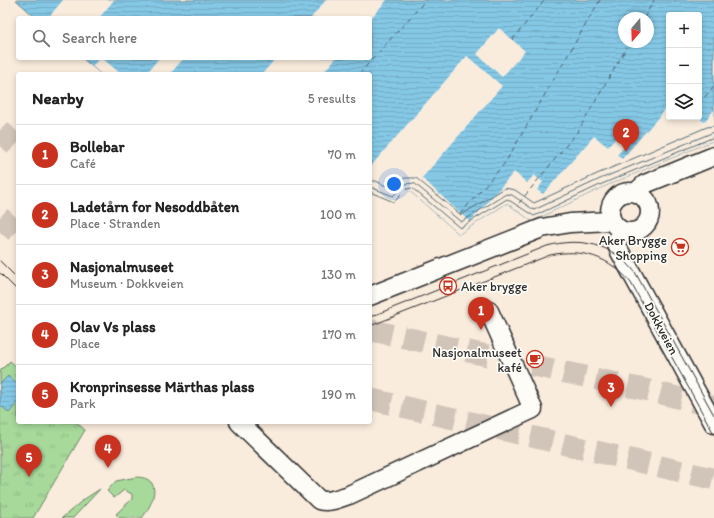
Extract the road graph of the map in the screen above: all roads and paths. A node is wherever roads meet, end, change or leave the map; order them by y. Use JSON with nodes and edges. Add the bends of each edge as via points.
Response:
{"nodes":[{"id":1,"x":714,"y":156,"type":"edge"},
{"id":2,"x":635,"y":193,"type":"junction"},
{"id":3,"x":616,"y":225,"type":"junction"},
{"id":4,"x":372,"y":295,"type":"edge"},
{"id":5,"x":489,"y":311,"type":"dead end"},
{"id":6,"x":241,"y":424,"type":"edge"},
{"id":7,"x":714,"y":424,"type":"edge"}],
"edges":[{"from":1,"to":2,"type":"street","via":[[645,184]]},
{"from":2,"to":3,"type":"street","name":"Dokkveien","via":[[628,192],[616,197],[610,208]]},
{"from":2,"to":3,"type":"street","via":[[646,200],[649,220],[640,230],[626,232]]},
{"from":3,"to":4,"type":"street","via":[[570,223],[542,228]]},
{"from":3,"to":7,"type":"street","name":"Dokkveien","via":[[620,252]]},
{"from":5,"to":6,"type":"street","via":[[533,409],[350,495],[326,502],[319,500]]}]}
